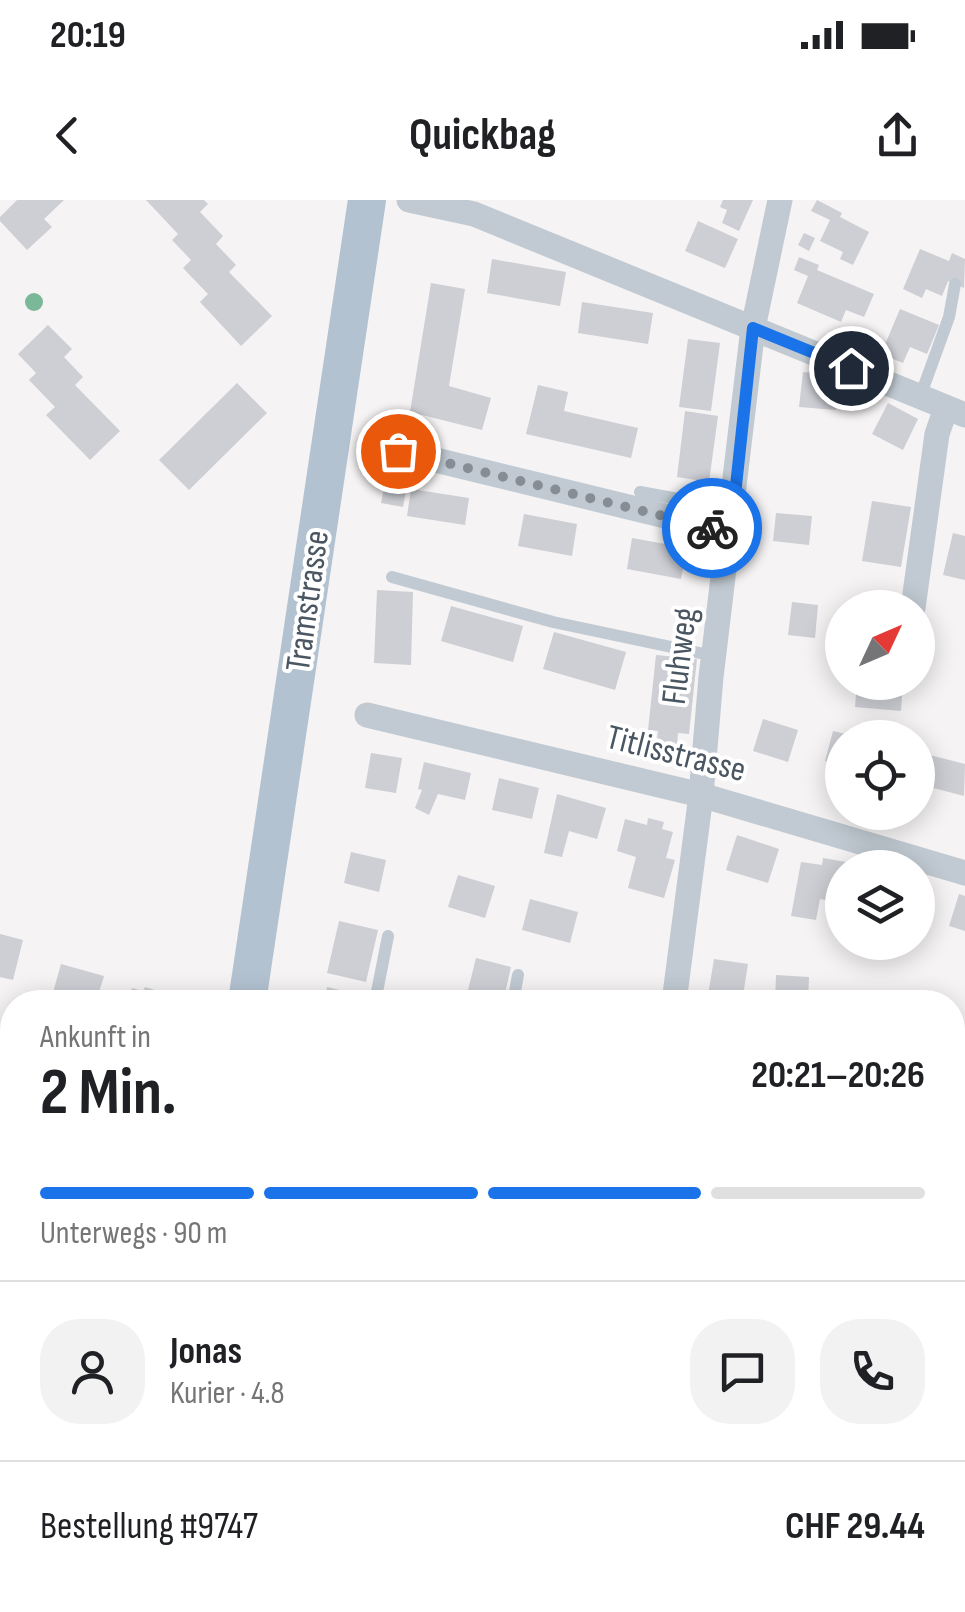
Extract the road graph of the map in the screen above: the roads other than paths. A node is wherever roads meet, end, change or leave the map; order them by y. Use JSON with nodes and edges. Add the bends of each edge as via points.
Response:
{"nodes":[{"id":1,"x":366,"y":200,"type":"edge"},
{"id":2,"x":409,"y":200,"type":"edge"},
{"id":3,"x":780,"y":200,"type":"edge"},
{"id":4,"x":955,"y":284,"type":"dead end"},
{"id":5,"x":753,"y":328,"type":"junction"},
{"id":6,"x":920,"y":397,"type":"junction"},
{"id":7,"x":956,"y":412,"type":"edge"},
{"id":8,"x":370,"y":444,"type":"dead end"},
{"id":9,"x":640,"y":492,"type":"dead end"},
{"id":10,"x":732,"y":521,"type":"junction"},
{"id":11,"x":392,"y":577,"type":"dead end"},
{"id":12,"x":915,"y":590,"type":"edge"},
{"id":13,"x":714,"y":656,"type":"junction"},
{"id":14,"x":367,"y":714,"type":"dead end"},
{"id":15,"x":701,"y":795,"type":"junction"},
{"id":16,"x":965,"y":873,"type":"edge"},
{"id":17,"x":388,"y":936,"type":"dead end"},
{"id":18,"x":518,"y":975,"type":"dead end"},
{"id":19,"x":249,"y":990,"type":"edge"},
{"id":20,"x":377,"y":990,"type":"edge"},
{"id":21,"x":515,"y":990,"type":"edge"},
{"id":22,"x":676,"y":990,"type":"edge"}],
"edges":[{"from":1,"to":19,"type":"main road","name":"Tramstrasse"},
{"from":2,"to":5,"type":"street","via":[[474,214]]},
{"from":3,"to":5,"type":"street","name":"Fluhweg"},
{"from":4,"to":6,"type":"lane"},
{"from":5,"to":6,"type":"street"},
{"from":5,"to":10,"type":"street","name":"Fluhweg"},
{"from":6,"to":7,"type":"street"},
{"from":7,"to":12,"type":"street","via":[[936,434]]},
{"from":8,"to":10,"type":"street"},
{"from":9,"to":10,"type":"lane"},
{"from":10,"to":13,"type":"street","name":"Fluhweg"},
{"from":11,"to":13,"type":"lane","via":[[554,622]]},
{"from":13,"to":15,"type":"street","name":"Fluhweg"},
{"from":14,"to":15,"type":"street","name":"Titlisstrasse"},
{"from":15,"to":16,"type":"street","name":"Titlisstrasse"},
{"from":15,"to":22,"type":"street","name":"Fluhweg"},
{"from":17,"to":20,"type":"lane"},
{"from":18,"to":21,"type":"lane"}]}
